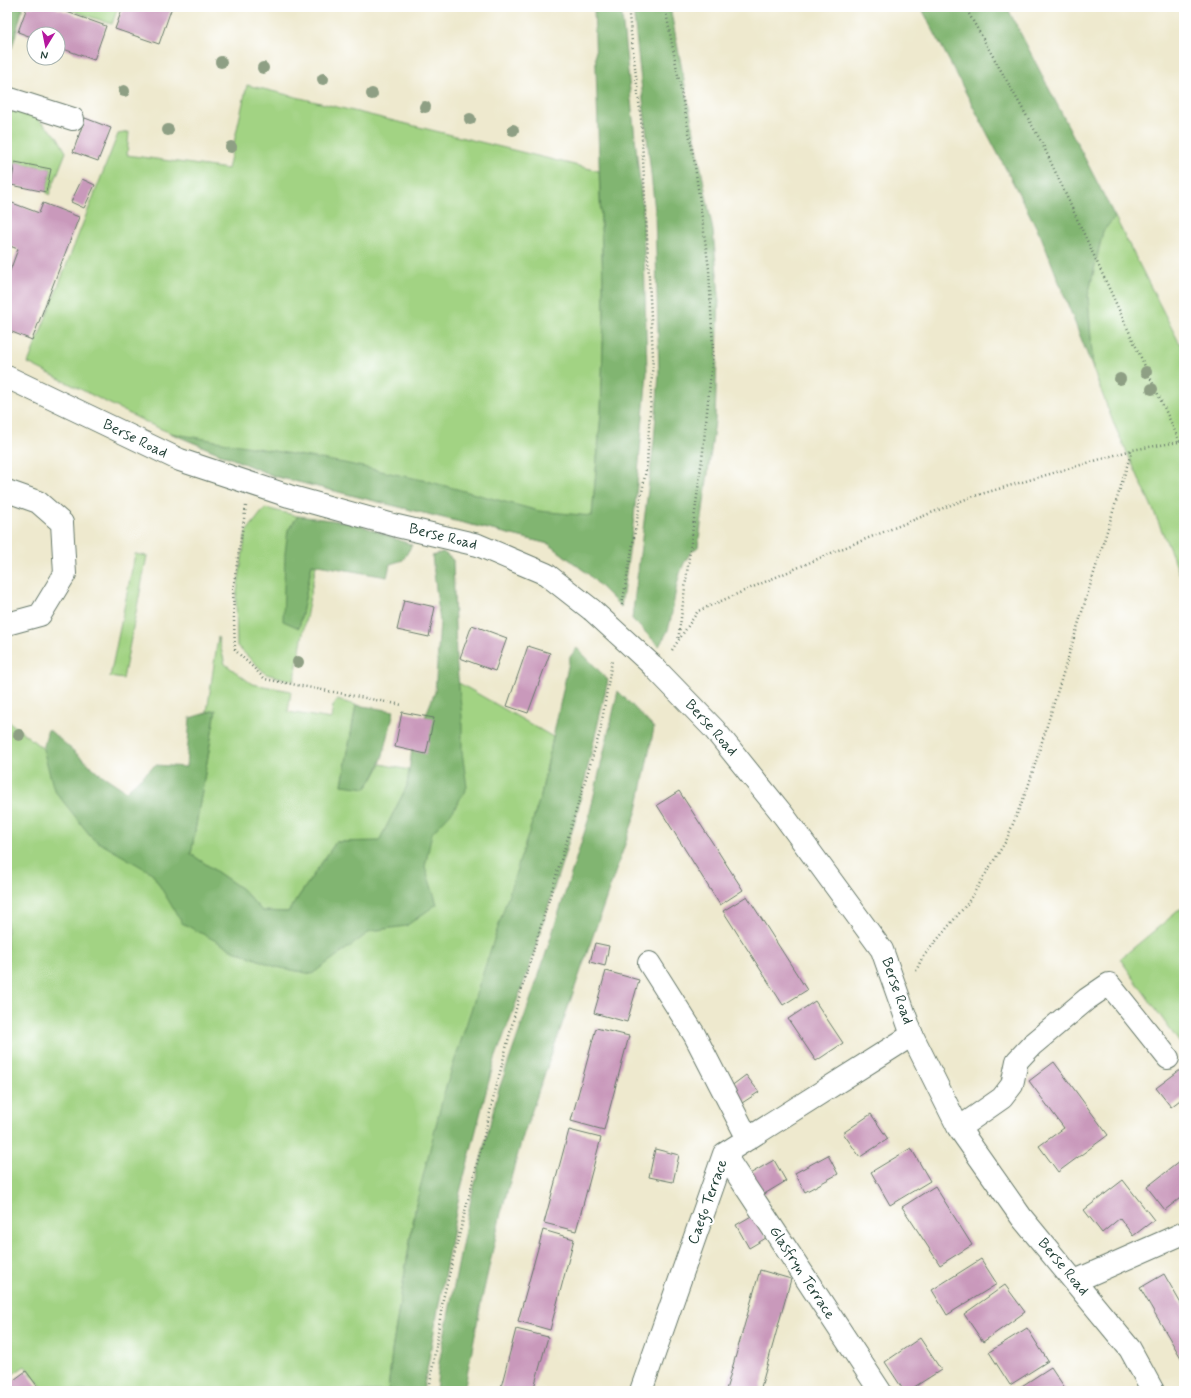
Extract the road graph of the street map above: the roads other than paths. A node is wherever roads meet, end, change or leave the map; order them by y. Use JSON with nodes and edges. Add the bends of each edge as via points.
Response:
{"nodes":[{"id":1,"x":7,"y":98,"type":"edge"},
{"id":2,"x":73,"y":119,"type":"dead end"},
{"id":3,"x":7,"y":377,"type":"edge"},
{"id":4,"x":7,"y":491,"type":"edge"},
{"id":5,"x":7,"y":624,"type":"edge"},
{"id":6,"x":649,"y":962,"type":"dead end"},
{"id":7,"x":912,"y":1035,"type":"junction"},
{"id":8,"x":1168,"y":1058,"type":"dead end"},
{"id":9,"x":959,"y":1128,"type":"junction"},
{"id":10,"x":748,"y":1139,"type":"junction"},
{"id":11,"x":724,"y":1154,"type":"junction"},
{"id":12,"x":1184,"y":1233,"type":"edge"},
{"id":13,"x":1075,"y":1281,"type":"junction"},
{"id":14,"x":641,"y":1391,"type":"edge"},
{"id":15,"x":880,"y":1391,"type":"edge"},
{"id":16,"x":1153,"y":1391,"type":"edge"}],
"edges":[{"from":1,"to":2,"type":"main road"},
{"from":3,"to":7,"type":"main road","name":"Berse Road","bridge":true,"via":[[180,460],[249,484],[397,526],[478,545],[546,574],[592,610],[655,668],[714,729],[789,822],[882,950]]},
{"from":4,"to":5,"type":"main road","via":[[38,502],[62,523],[65,574],[40,615]]},
{"from":6,"to":10,"type":"main road","via":[[694,1034]]},
{"from":7,"to":9,"type":"main road","name":"Berse Road"},
{"from":7,"to":10,"type":"main road","name":"Caego Terrace"},
{"from":8,"to":9,"type":"main road","via":[[1109,984],[1087,998],[1032,1045],[1017,1061],[1012,1085],[1002,1098]]},
{"from":9,"to":13,"type":"main road","name":"Berse Road","via":[[1022,1218]]},
{"from":10,"to":11,"type":"main road","name":"Caego Terrace"},
{"from":11,"to":14,"type":"main road","name":"Caego Terrace"},
{"from":11,"to":15,"type":"main road","name":"Glasfryn Terrace"},
{"from":12,"to":13,"type":"main road"},
{"from":13,"to":16,"type":"main road","name":"Berse Road","via":[[1130,1349]]}]}
